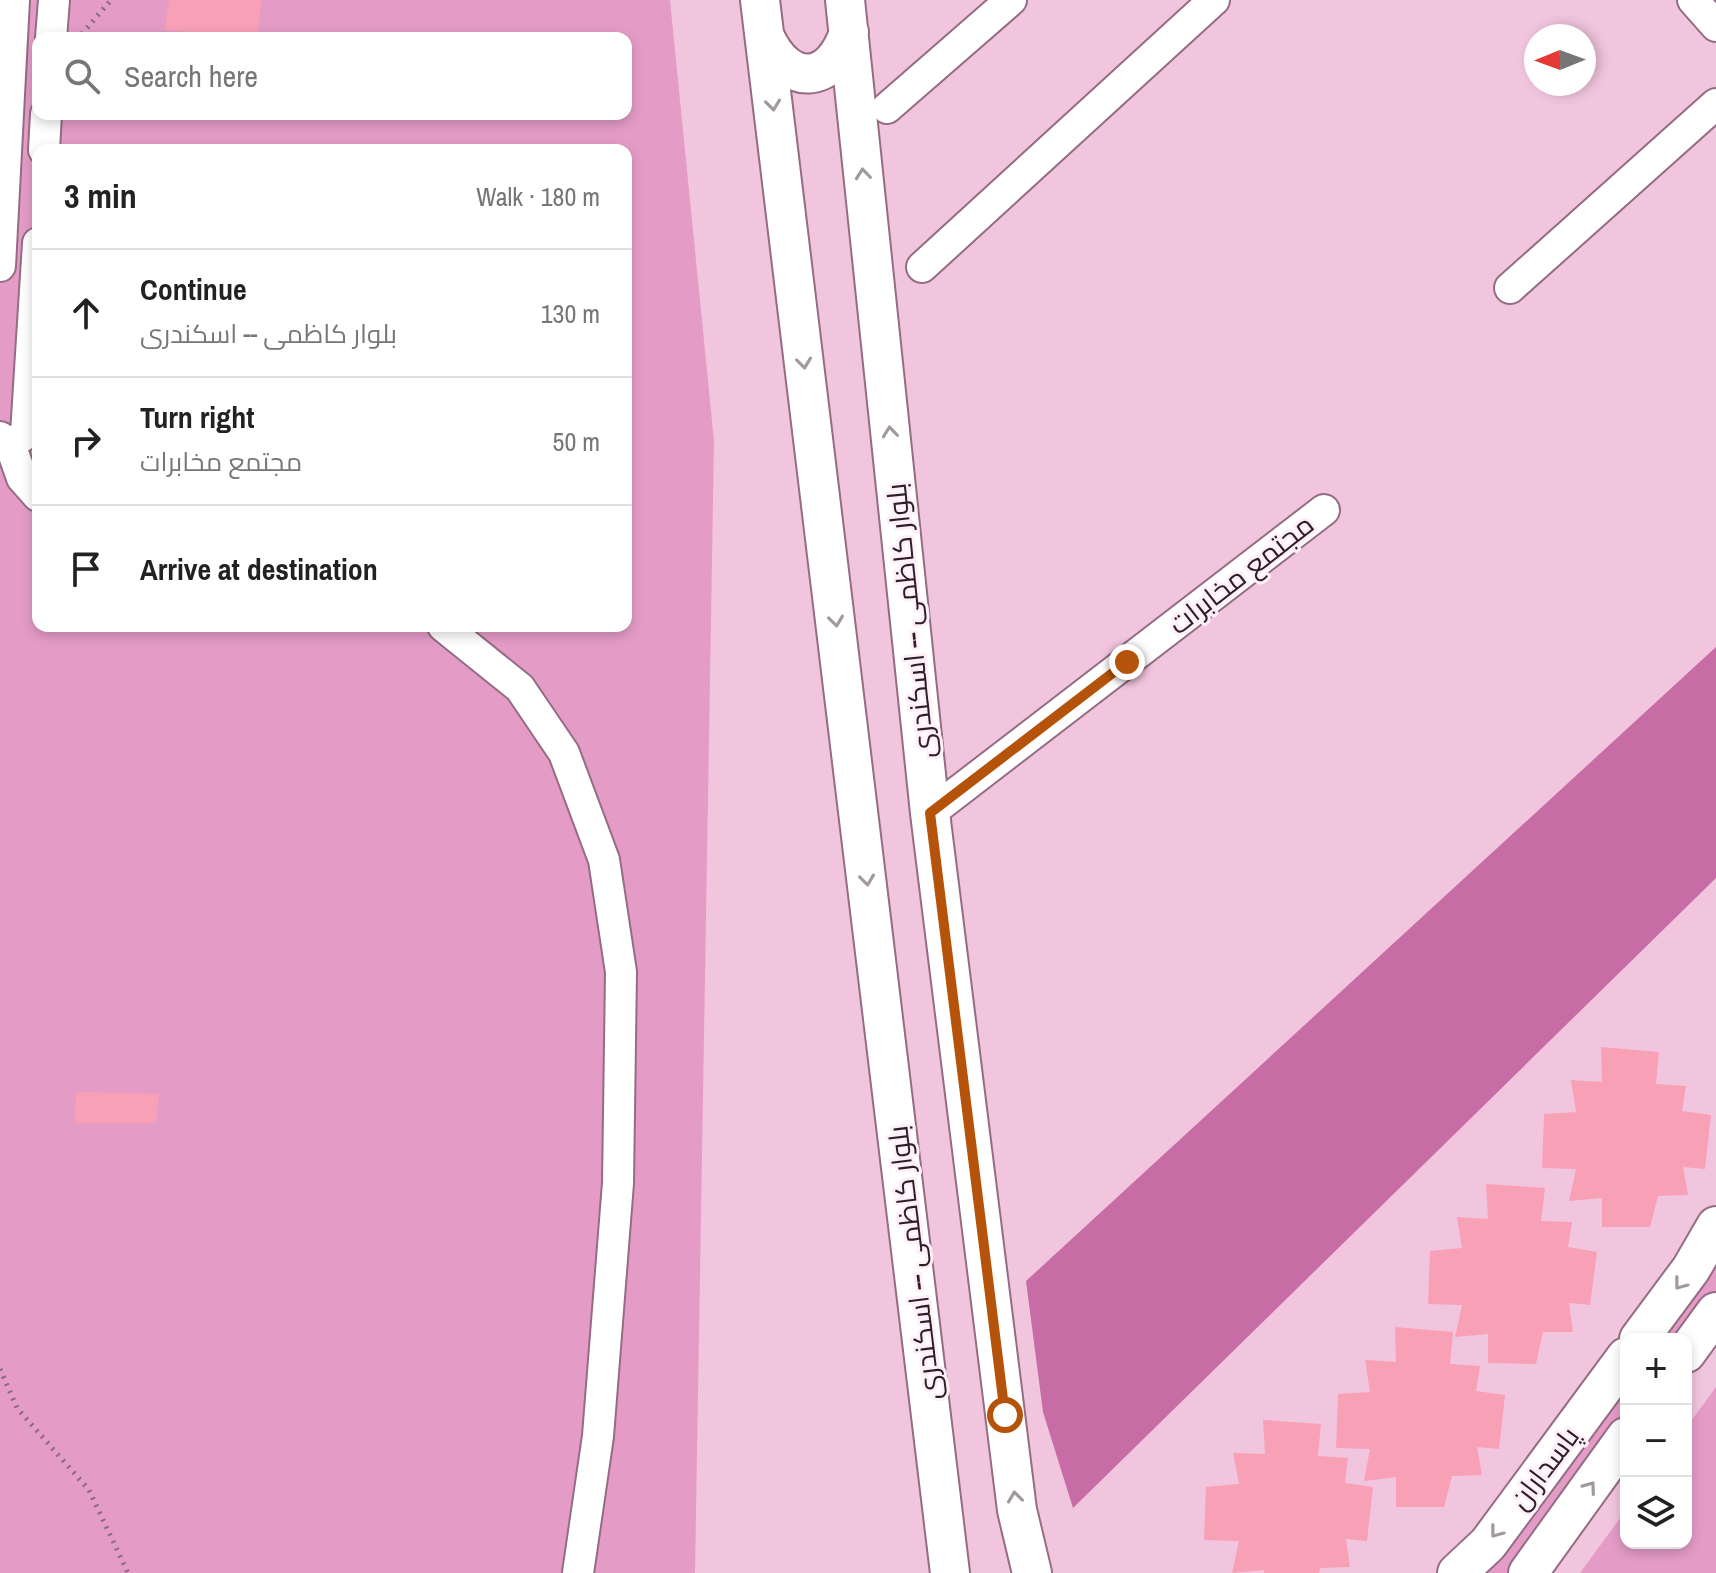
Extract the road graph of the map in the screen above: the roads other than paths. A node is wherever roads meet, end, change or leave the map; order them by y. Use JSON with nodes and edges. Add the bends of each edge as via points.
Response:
{"nodes":[{"id":1,"x":14,"y":0,"type":"edge"},
{"id":2,"x":54,"y":0,"type":"edge"},
{"id":3,"x":760,"y":0,"type":"edge"},
{"id":4,"x":1011,"y":0,"type":"edge"},
{"id":5,"x":1214,"y":0,"type":"edge"},
{"id":6,"x":1693,"y":0,"type":"edge"},
{"id":7,"x":1182,"y":10,"type":"edge"},
{"id":8,"x":847,"y":16,"type":"edge"},
{"id":9,"x":1716,"y":26,"type":"edge"},
{"id":10,"x":51,"y":32,"type":"edge"},
{"id":11,"x":765,"y":37,"type":"junction"},
{"id":12,"x":1716,"y":104,"type":"edge"},
{"id":13,"x":887,"y":108,"type":"dead end"},
{"id":14,"x":46,"y":120,"type":"edge"},
{"id":15,"x":44,"y":144,"type":"edge"},
{"id":16,"x":0,"y":266,"type":"edge"},
{"id":17,"x":922,"y":267,"type":"dead end"},
{"id":18,"x":1510,"y":288,"type":"dead end"},
{"id":19,"x":32,"y":338,"type":"edge"},
{"id":20,"x":5,"y":441,"type":"edge"},
{"id":21,"x":32,"y":489,"type":"edge"},
{"id":22,"x":1324,"y":510,"type":"dead end"},
{"id":23,"x":450,"y":632,"type":"edge"},
{"id":24,"x":930,"y":813,"type":"junction"},
{"id":25,"x":1716,"y":1226,"type":"edge"},
{"id":26,"x":1716,"y":1312,"type":"edge"},
{"id":27,"x":1643,"y":1333,"type":"edge"},
{"id":28,"x":1692,"y":1345,"type":"edge"},
{"id":29,"x":1620,"y":1365,"type":"edge"},
{"id":30,"x":1620,"y":1445,"type":"edge"},
{"id":31,"x":578,"y":1573,"type":"edge"},
{"id":32,"x":950,"y":1573,"type":"edge"},
{"id":33,"x":1032,"y":1573,"type":"edge"},
{"id":34,"x":1457,"y":1573,"type":"edge"},
{"id":35,"x":1528,"y":1573,"type":"edge"}],
"edges":[{"from":1,"to":16,"type":"street"},
{"from":2,"to":10,"type":"street"},
{"from":3,"to":11,"type":"street","name":"بلوار کاظمی -- اسکندری"},
{"from":4,"to":13,"type":"street"},
{"from":5,"to":7,"type":"street"},
{"from":6,"to":9,"type":"street"},
{"from":7,"to":17,"type":"street"},
{"from":8,"to":11,"type":"street","via":[[841,55],[821,71],[797,73],[775,60]]},
{"from":24,"to":8,"type":"street","name":"بلوار کاظمی -- اسکندری","one_way":true},
{"from":11,"to":32,"type":"street","name":"بلوار کاظمی -- اسکندری","one_way":true},
{"from":12,"to":18,"type":"street"},
{"from":14,"to":15,"type":"street"},
{"from":19,"to":20,"type":"street","via":[[26,434]]},
{"from":20,"to":21,"type":"street"},
{"from":22,"to":24,"type":"street","name":"مجتمع مخابرات"},
{"from":23,"to":31,"type":"street","via":[[520,688],[564,753],[604,860],[621,972],[618,1183],[598,1436]]},
{"from":33,"to":24,"type":"street","name":"بلوار کاظمی -- اسکندری","one_way":true,"via":[[1017,1510]]},
{"from":25,"to":27,"type":"street","one_way":true},
{"from":26,"to":28,"type":"street"},
{"from":29,"to":34,"type":"street","name":"پاسداران","one_way":true,"via":[[1488,1544]]},
{"from":35,"to":30,"type":"street","name":"پاسداران","one_way":true}]}
